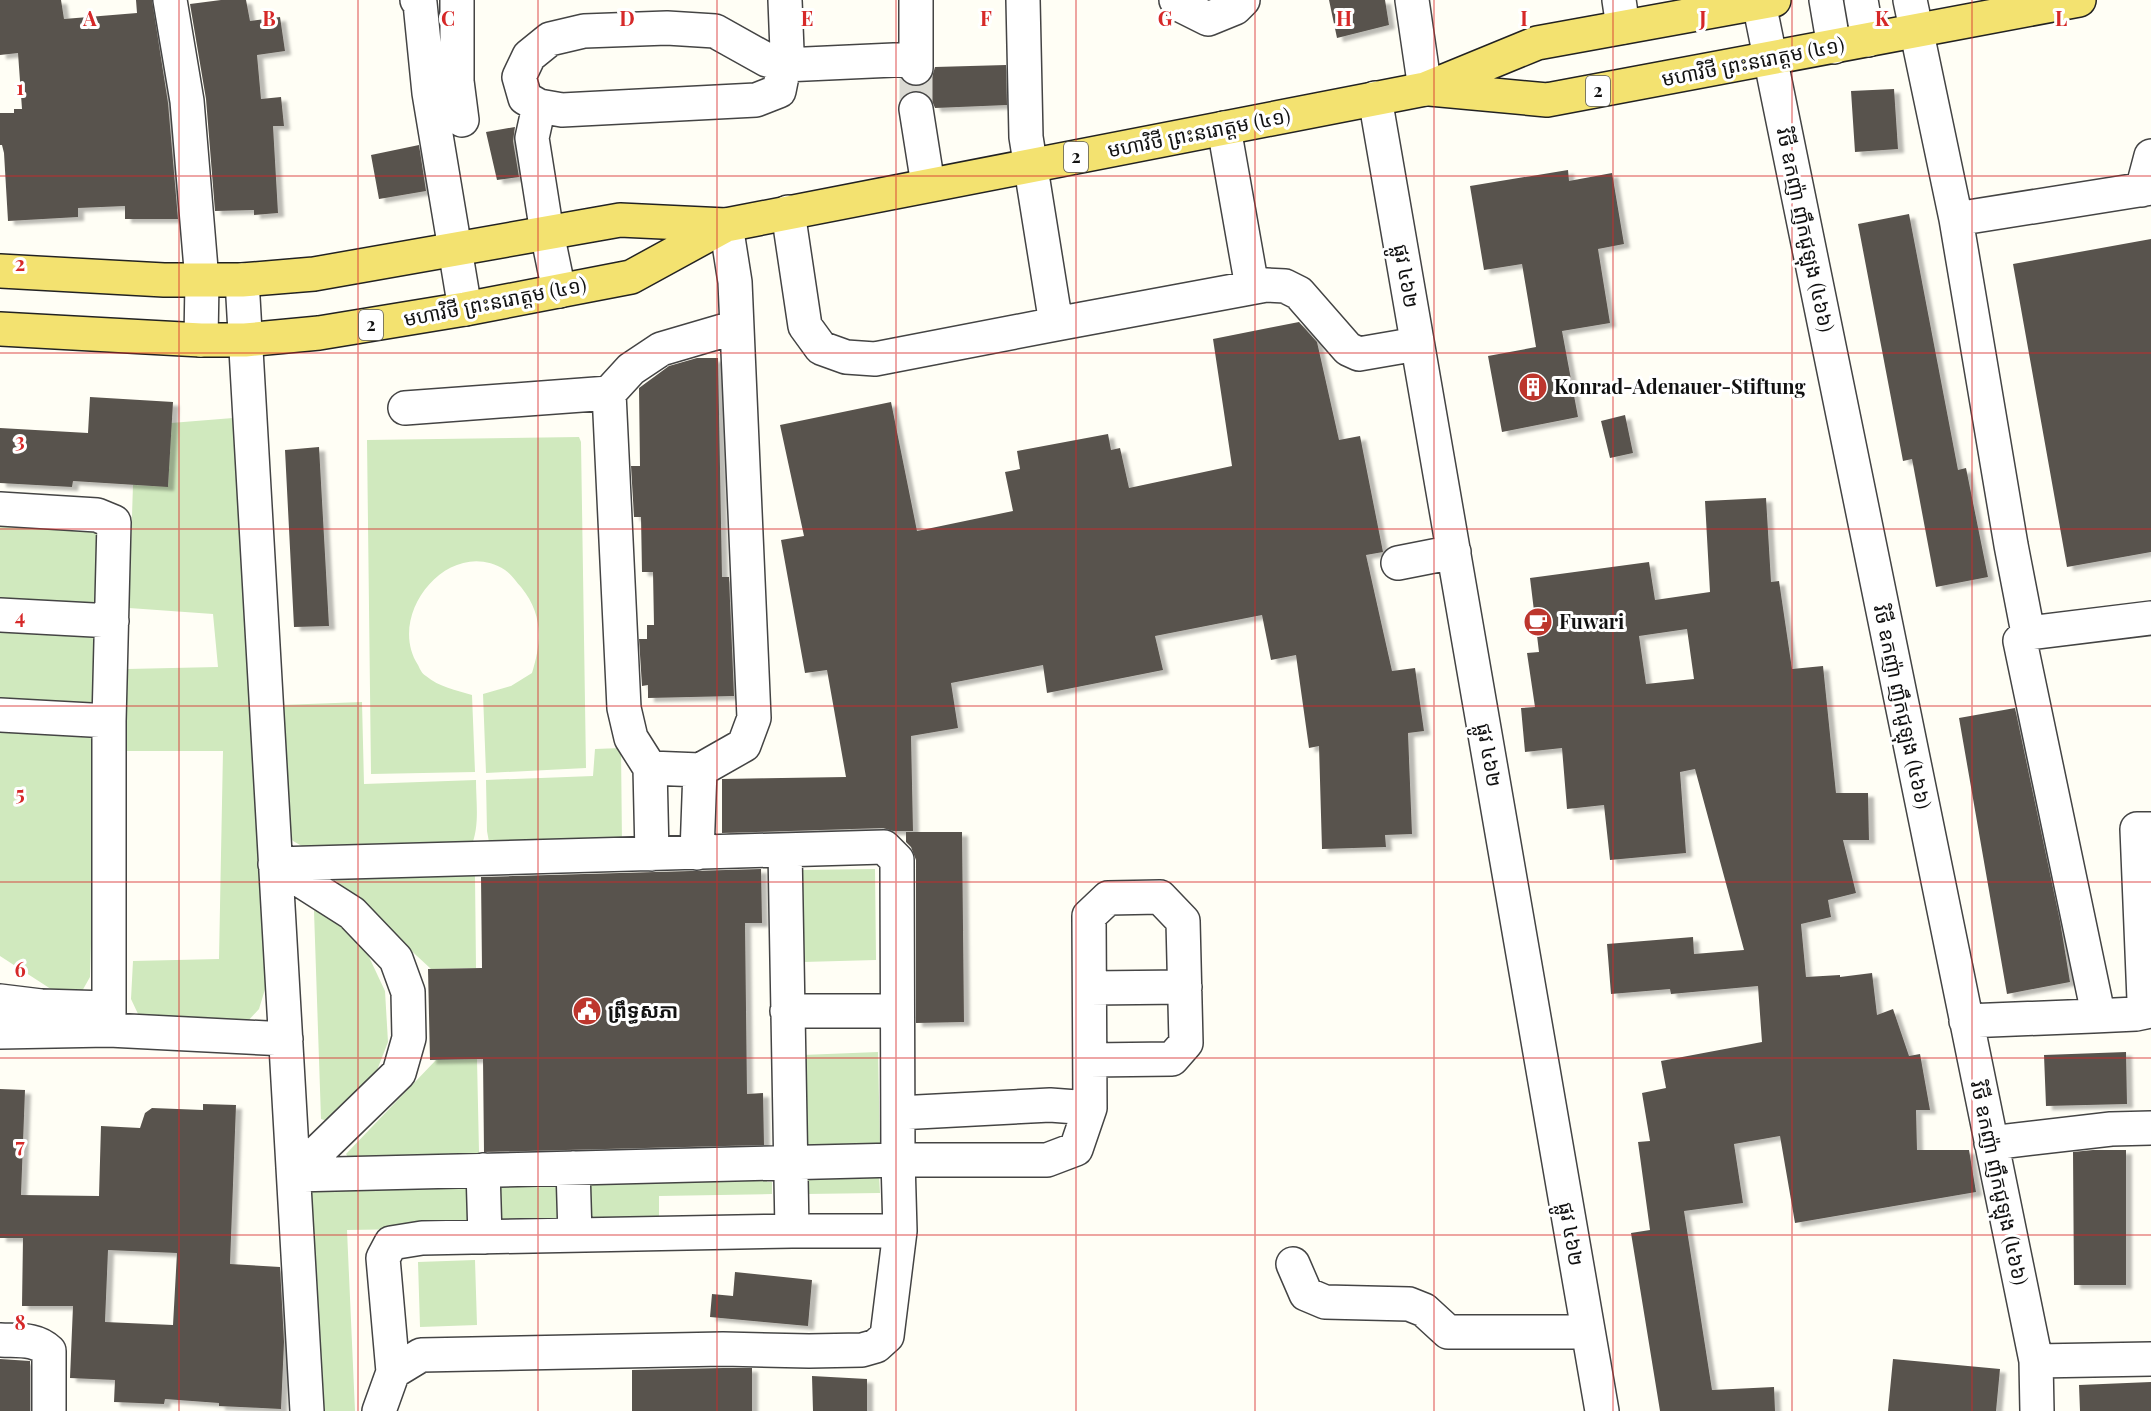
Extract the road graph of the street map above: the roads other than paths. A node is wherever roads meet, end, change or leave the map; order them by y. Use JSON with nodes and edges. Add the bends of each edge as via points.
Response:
{"nodes":[{"id":1,"x":170,"y":0,"type":"edge"},
{"id":2,"x":417,"y":0,"type":"edge"},
{"id":3,"x":457,"y":0,"type":"edge"},
{"id":4,"x":785,"y":0,"type":"edge"},
{"id":5,"x":916,"y":0,"type":"edge"},
{"id":6,"x":1023,"y":0,"type":"edge"},
{"id":7,"x":1176,"y":0,"type":"edge"},
{"id":8,"x":1243,"y":0,"type":"edge"},
{"id":9,"x":1412,"y":0,"type":"edge"},
{"id":10,"x":1826,"y":0,"type":"edge"},
{"id":11,"x":1861,"y":0,"type":"edge"},
{"id":12,"x":2079,"y":0,"type":"edge"},
{"id":13,"x":1767,"y":1,"type":"edge"},
{"id":14,"x":1621,"y":14,"type":"edge"},
{"id":15,"x":1913,"y":15,"type":"edge"},
{"id":16,"x":1868,"y":40,"type":"junction"},
{"id":17,"x":1834,"y":47,"type":"junction"},
{"id":18,"x":1770,"y":59,"type":"junction"},
{"id":19,"x":784,"y":65,"type":"junction"},
{"id":20,"x":1425,"y":89,"type":"junction"},
{"id":21,"x":1375,"y":98,"type":"junction"},
{"id":22,"x":539,"y":106,"type":"junction"},
{"id":23,"x":916,"y":109,"type":"tunnel mouth"},
{"id":24,"x":462,"y":120,"type":"dead end"},
{"id":25,"x":1224,"y":128,"type":"junction"},
{"id":26,"x":2151,"y":156,"type":"edge"},
{"id":27,"x":1029,"y":166,"type":"junction"},
{"id":28,"x":928,"y":185,"type":"junction"},
{"id":29,"x":2147,"y":189,"type":"edge"},
{"id":30,"x":788,"y":212,"type":"junction"},
{"id":31,"x":1956,"y":219,"type":"junction"},
{"id":32,"x":726,"y":225,"type":"junction"},
{"id":33,"x":547,"y":233,"type":"junction"},
{"id":34,"x":455,"y":250,"type":"junction"},
{"id":35,"x":0,"y":271,"type":"edge"},
{"id":36,"x":242,"y":280,"type":"junction"},
{"id":37,"x":202,"y":281,"type":"junction"},
{"id":38,"x":1252,"y":287,"type":"junction"},
{"id":39,"x":559,"y":291,"type":"junction"},
{"id":40,"x":465,"y":309,"type":"junction"},
{"id":41,"x":1056,"y":324,"type":"junction"},
{"id":42,"x":736,"y":327,"type":"junction"},
{"id":43,"x":0,"y":329,"type":"edge"},
{"id":44,"x":201,"y":340,"type":"junction"},
{"id":45,"x":245,"y":340,"type":"junction"},
{"id":46,"x":1417,"y":344,"type":"junction"},
{"id":47,"x":609,"y":393,"type":"junction"},
{"id":48,"x":405,"y":408,"type":"dead end"},
{"id":49,"x":0,"y":508,"type":"edge"},
{"id":50,"x":1454,"y":552,"type":"junction"},
{"id":51,"x":1398,"y":563,"type":"dead end"},
{"id":52,"x":0,"y":615,"type":"edge"},
{"id":53,"x":2151,"y":618,"type":"edge"},
{"id":54,"x":112,"y":621,"type":"junction"},
{"id":55,"x":2028,"y":633,"type":"junction"},
{"id":56,"x":0,"y":715,"type":"edge"},
{"id":57,"x":109,"y":722,"type":"junction"},
{"id":58,"x":650,"y":768,"type":"junction"},
{"id":59,"x":700,"y":770,"type":"junction"},
{"id":60,"x":2144,"y":829,"type":"edge"},
{"id":61,"x":784,"y":850,"type":"junction"},
{"id":62,"x":697,"y":853,"type":"junction"},
{"id":63,"x":652,"y":854,"type":"junction"},
{"id":64,"x":275,"y":864,"type":"junction"},
{"id":65,"x":1185,"y":987,"type":"junction"},
{"id":66,"x":1090,"y":988,"type":"junction"},
{"id":67,"x":0,"y":1001,"type":"edge"},
{"id":68,"x":787,"y":1011,"type":"junction"},
{"id":69,"x":897,"y":1011,"type":"junction"},
{"id":70,"x":2151,"y":1011,"type":"edge"},
{"id":71,"x":2092,"y":1016,"type":"junction"},
{"id":72,"x":42,"y":1018,"type":"junction"},
{"id":73,"x":109,"y":1019,"type":"junction"},
{"id":74,"x":1966,"y":1021,"type":"junction"},
{"id":75,"x":0,"y":1032,"type":"edge"},
{"id":76,"x":286,"y":1039,"type":"junction"},
{"id":77,"x":1090,"y":1060,"type":"junction"},
{"id":78,"x":1090,"y":1108,"type":"junction"},
{"id":79,"x":898,"y":1113,"type":"junction"},
{"id":80,"x":2151,"y":1128,"type":"edge"},
{"id":81,"x":1991,"y":1143,"type":"junction"},
{"id":82,"x":898,"y":1160,"type":"junction"},
{"id":83,"x":789,"y":1163,"type":"junction"},
{"id":84,"x":573,"y":1168,"type":"junction"},
{"id":85,"x":483,"y":1170,"type":"junction"},
{"id":86,"x":294,"y":1175,"type":"junction"},
{"id":87,"x":792,"y":1231,"type":"junction"},
{"id":88,"x":900,"y":1231,"type":"junction"},
{"id":89,"x":575,"y":1235,"type":"junction"},
{"id":90,"x":486,"y":1237,"type":"junction"},
{"id":91,"x":1293,"y":1264,"type":"dead end"},
{"id":92,"x":1588,"y":1332,"type":"junction"},
{"id":93,"x":0,"y":1341,"type":"edge"},
{"id":94,"x":2151,"y":1359,"type":"edge"},
{"id":95,"x":2036,"y":1361,"type":"junction"},
{"id":96,"x":393,"y":1372,"type":"junction"},
{"id":97,"x":49,"y":1411,"type":"edge"},
{"id":98,"x":307,"y":1411,"type":"edge"},
{"id":99,"x":379,"y":1411,"type":"edge"},
{"id":100,"x":1602,"y":1411,"type":"edge"},
{"id":101,"x":2037,"y":1411,"type":"edge"}],
"edges":[{"from":1,"to":37,"type":"street","via":[[187,101]]},
{"from":2,"to":34,"type":"street"},
{"from":3,"to":24,"type":"street","via":[[457,81]]},
{"from":4,"to":19,"type":"street"},
{"from":5,"to":19,"type":"street","via":[[916,64]]},
{"from":6,"to":27,"type":"street"},
{"from":7,"to":8,"type":"street","via":[[1208,19],[1235,8]]},
{"from":9,"to":20,"type":"street"},
{"from":10,"to":17,"type":"street"},
{"from":11,"to":16,"type":"street"},
{"from":12,"to":15,"type":"main road","name":"មហាវិថី ព្រះនរោត្តម (៤១)","number":"2"},
{"from":13,"to":14,"type":"main road","name":"មហាវិថី ព្រះនរោត្តម (៤១)","number":"2"},
{"from":13,"to":18,"type":"street","name":"វិថី ឧកញ៉ា ញឹកជូឡុង (៤៦៦)"},
{"from":14,"to":20,"type":"main road","name":"មហាវិថី ព្រះនរោត្តម (៤១)","number":"2"},
{"from":15,"to":16,"type":"main road","name":"មហាវិថី ព្រះនរោត្តម (៤១)","number":"2"},
{"from":15,"to":31,"type":"street"},
{"from":16,"to":17,"type":"main road","name":"មហាវិថី ព្រះនរោត្តម (៤១)","number":"2"},
{"from":17,"to":18,"type":"main road","name":"មហាវិថី ព្រះនរោត្តម (៤១)","number":"2"},
{"from":18,"to":20,"type":"main road","name":"មហាវិថី ព្រះនរោត្តម (៤១)","number":"2","via":[[1547,100]]},
{"from":18,"to":74,"type":"street","name":"វិថី ឧកញ៉ា ញឹកជូឡុង (៤៦៦)"},
{"from":19,"to":22,"type":"street","via":[[779,91],[756,100],[562,110]]},
{"from":19,"to":22,"type":"street","via":[[767,60],[715,31],[584,31],[550,39],[529,56],[519,77],[525,98]]},
{"from":20,"to":21,"type":"main road","name":"មហាវិថី ព្រះនរោត្តម (៤១)","number":"2"},
{"from":21,"to":25,"type":"main road","name":"មហាវិថី ព្រះនរោត្តម (៤១)","number":"2"},
{"from":21,"to":46,"type":"street","name":"ផ្លូវ ៤៦២"},
{"from":22,"to":33,"type":"street","via":[[532,138]]},
{"from":23,"to":28,"type":"street"},
{"from":25,"to":27,"type":"main road","name":"មហាវិថី ព្រះនរោត្តម (៤១)","number":"2"},
{"from":25,"to":38,"type":"street"},
{"from":26,"to":29,"type":"street"},
{"from":27,"to":28,"type":"main road","name":"មហាវិថី ព្រះនរោត្តម (៤១)","number":"2"},
{"from":27,"to":41,"type":"street"},
{"from":28,"to":30,"type":"main road","name":"មហាវិថី ព្រះនរោត្តម (៤១)","number":"2"},
{"from":29,"to":31,"type":"street"},
{"from":30,"to":32,"type":"main road","name":"មហាវិថី ព្រះនរោត្តម (៤១)","number":"2"},
{"from":30,"to":41,"type":"street","via":[[805,326],[821,348],[846,357],[875,359]]},
{"from":31,"to":55,"type":"street"},
{"from":32,"to":33,"type":"main road","name":"មហាវិថី ព្រះនរោត្តម (៤១)","number":"2","via":[[620,220]]},
{"from":32,"to":39,"type":"main road","name":"មហាវិថី ព្រះនរោត្តម (៤១)","number":"2","via":[[631,277]]},
{"from":32,"to":42,"type":"street","via":[[735,282]]},
{"from":33,"to":34,"type":"main road","name":"មហាវិថី ព្រះនរោត្តម (៤១)","number":"2"},
{"from":33,"to":39,"type":"street"},
{"from":34,"to":36,"type":"main road","name":"មហាវិថី ព្រះនរោត្តម (៤១)","number":"2","via":[[314,274]]},
{"from":34,"to":40,"type":"street"},
{"from":35,"to":37,"type":"main road","name":"មហាវិថី ព្រះនរោត្តម (៤១)","number":"2"},
{"from":36,"to":37,"type":"main road","name":"មហាវិថី ព្រះនរោត្តម (៤១)","number":"2"},
{"from":36,"to":45,"type":"street"},
{"from":37,"to":44,"type":"street"},
{"from":38,"to":41,"type":"street"},
{"from":38,"to":46,"type":"street","via":[[1285,286],[1299,293],[1348,349],[1359,354]]},
{"from":39,"to":40,"type":"main road","name":"មហាវិថី ព្រះនរោត្តម (៤១)","number":"2"},
{"from":40,"to":45,"type":"main road","name":"មហាវិថី ព្រះនរោត្តម (៤១)","number":"2","via":[[319,333]]},
{"from":42,"to":47,"type":"street","via":[[661,349],[631,369]]},
{"from":42,"to":59,"type":"street","via":[[754,718],[744,744]]},
{"from":43,"to":44,"type":"main road","name":"មហាវិថី ព្រះនរោត្តម (៤១)","number":"2"},
{"from":44,"to":45,"type":"main road","name":"មហាវិថី ព្រះនរោត្តម (៤១)","number":"2"},
{"from":45,"to":64,"type":"street"},
{"from":46,"to":50,"type":"street","name":"ផ្លូវ ៤៦២"},
{"from":47,"to":48,"type":"street"},
{"from":47,"to":58,"type":"street","via":[[624,708],[631,738]]},
{"from":49,"to":54,"type":"street","via":[[98,515],[114,522]]},
{"from":50,"to":51,"type":"street"},
{"from":50,"to":92,"type":"street","name":"ផ្លូវ ៤៦២"},
{"from":52,"to":54,"type":"street"},
{"from":53,"to":55,"type":"street"},
{"from":54,"to":57,"type":"street"},
{"from":55,"to":71,"type":"street","via":[[2020,641],[2096,1004]]},
{"from":56,"to":57,"type":"street"},
{"from":57,"to":73,"type":"street"},
{"from":58,"to":59,"type":"street"},
{"from":58,"to":63,"type":"street"},
{"from":59,"to":62,"type":"street"},
{"from":60,"to":70,"type":"street","via":[[2144,1000]]},
{"from":61,"to":62,"type":"street"},
{"from":61,"to":68,"type":"street"},
{"from":61,"to":69,"type":"street","via":[[884,847],[897,860]]},
{"from":62,"to":63,"type":"street"},
{"from":63,"to":64,"type":"street"},
{"from":64,"to":76,"type":"street"},
{"from":64,"to":86,"type":"street","via":[[352,913],[396,959],[408,992],[409,1038],[399,1072]]},
{"from":65,"to":66,"type":"street"},
{"from":65,"to":66,"type":"street","via":[[1184,921],[1160,897],[1108,898],[1089,916]]},
{"from":65,"to":77,"type":"street","via":[[1186,1043],[1172,1059]]},
{"from":66,"to":77,"type":"street"},
{"from":67,"to":72,"type":"street"},
{"from":68,"to":69,"type":"street"},
{"from":68,"to":83,"type":"street"},
{"from":69,"to":79,"type":"street"},
{"from":70,"to":71,"type":"street"},
{"from":71,"to":74,"type":"street"},
{"from":72,"to":73,"type":"street"},
{"from":72,"to":75,"type":"street"},
{"from":73,"to":76,"type":"street"},
{"from":74,"to":81,"type":"street","name":"វិថី ឧកញ៉ា ញឹកជូឡុង (៤៦៦)"},
{"from":76,"to":86,"type":"street"},
{"from":77,"to":78,"type":"street"},
{"from":78,"to":79,"type":"street","via":[[1050,1106]]},
{"from":78,"to":82,"type":"street","via":[[1076,1149],[1047,1160]]},
{"from":79,"to":82,"type":"street"},
{"from":80,"to":81,"type":"street"},
{"from":81,"to":95,"type":"street","name":"វិថី ឧកញ៉ា ញឹកជូឡុង (៤៦៦)"},
{"from":82,"to":83,"type":"street"},
{"from":82,"to":88,"type":"street"},
{"from":83,"to":84,"type":"street"},
{"from":83,"to":87,"type":"street"},
{"from":84,"to":85,"type":"street"},
{"from":84,"to":89,"type":"street"},
{"from":85,"to":86,"type":"street"},
{"from":85,"to":90,"type":"street"},
{"from":86,"to":98,"type":"street"},
{"from":87,"to":88,"type":"street"},
{"from":87,"to":89,"type":"street"},
{"from":88,"to":96,"type":"street","via":[[887,1336],[876,1346],[862,1350],[421,1355]]},
{"from":89,"to":90,"type":"street"},
{"from":90,"to":96,"type":"street","via":[[422,1238],[391,1243],[383,1258]]},
{"from":91,"to":92,"type":"street","via":[[1306,1294],[1325,1302],[1409,1304],[1424,1310],[1449,1332]]},
{"from":92,"to":100,"type":"street","name":"ផ្លូវ ៤៦២"},
{"from":93,"to":97,"type":"street","via":[[34,1341],[49,1351]]},
{"from":94,"to":95,"type":"street"},
{"from":95,"to":101,"type":"street","name":"វិថី ឧកញ៉ា ញឹកជូឡុង (៤៦៦)"},
{"from":96,"to":99,"type":"street"}]}
